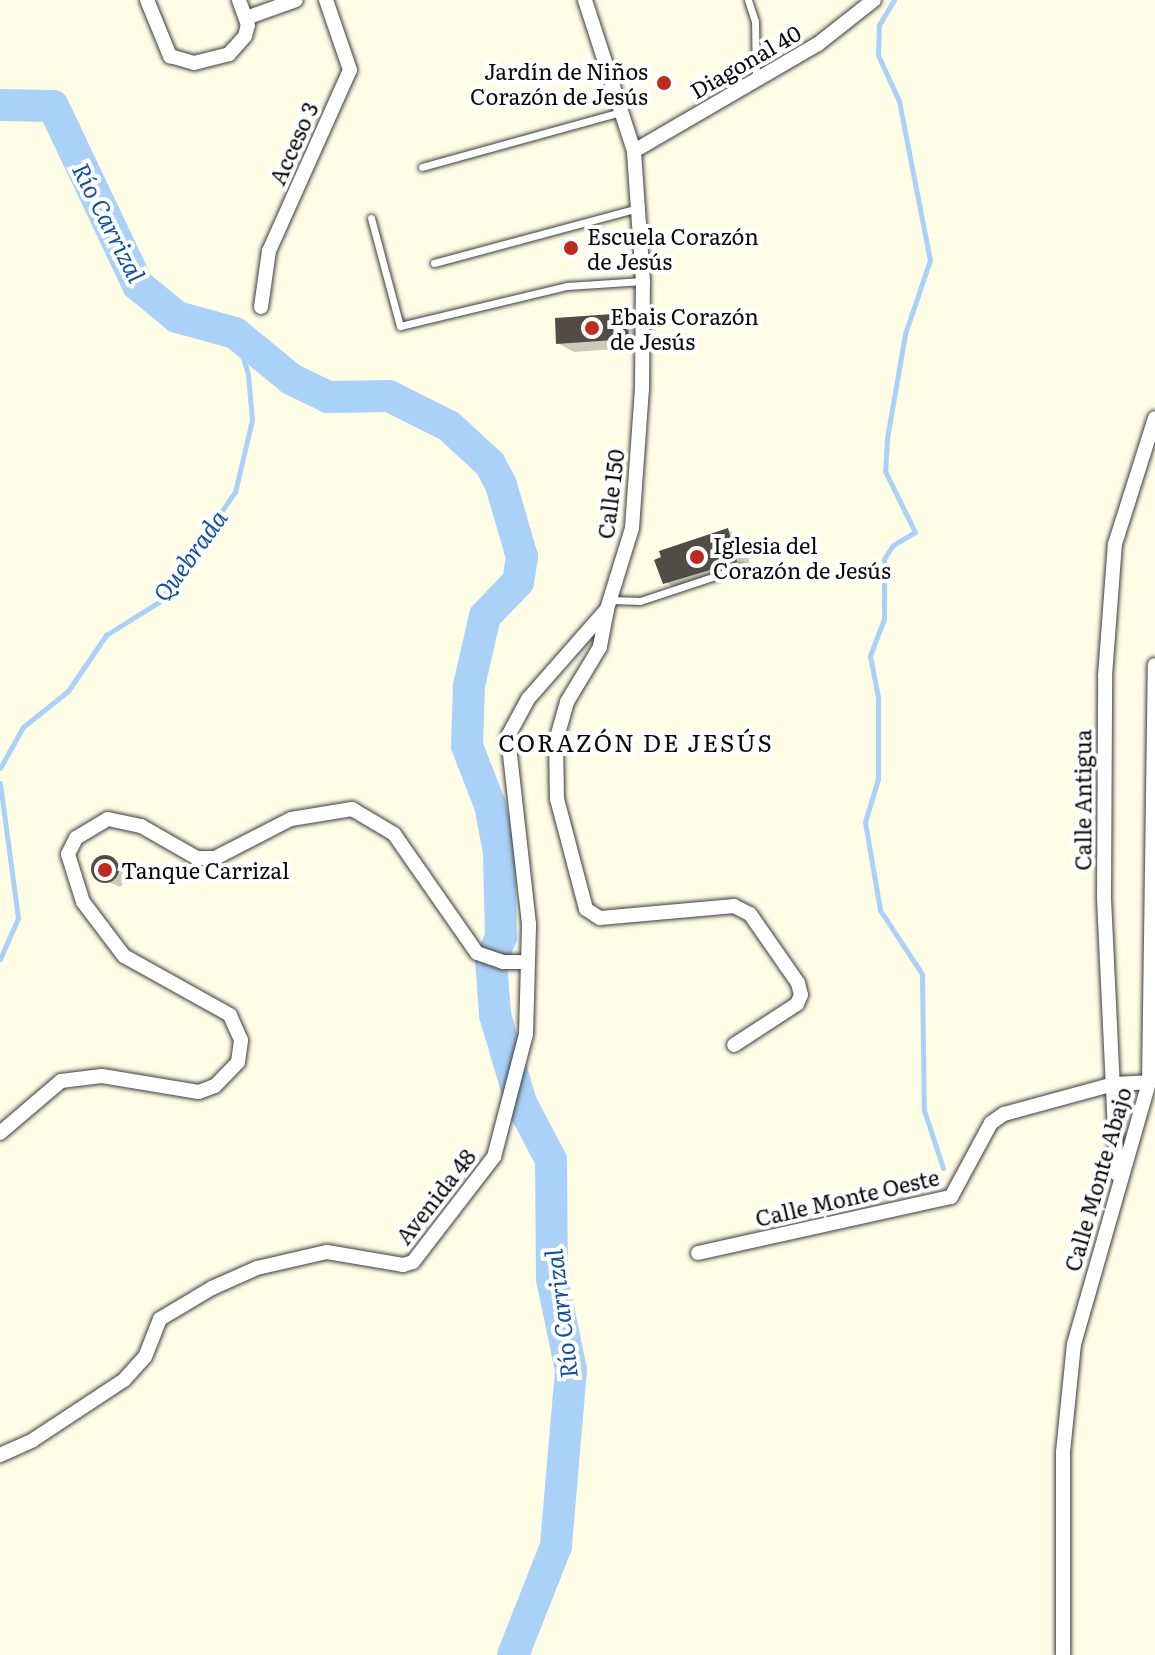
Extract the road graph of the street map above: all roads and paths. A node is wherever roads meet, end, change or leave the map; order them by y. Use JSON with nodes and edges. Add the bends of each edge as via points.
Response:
{"nodes":[{"id":1,"x":147,"y":0,"type":"edge"},
{"id":2,"x":239,"y":0,"type":"edge"},
{"id":3,"x":296,"y":0,"type":"edge"},
{"id":4,"x":326,"y":0,"type":"edge"},
{"id":5,"x":585,"y":0,"type":"edge"},
{"id":6,"x":748,"y":0,"type":"edge"},
{"id":7,"x":874,"y":0,"type":"edge"},
{"id":8,"x":246,"y":18,"type":"junction"},
{"id":9,"x":756,"y":81,"type":"junction"},
{"id":10,"x":621,"y":111,"type":"junction"},
{"id":11,"x":634,"y":151,"type":"junction"},
{"id":12,"x":422,"y":167,"type":"dead end"},
{"id":13,"x":638,"y":208,"type":"junction"},
{"id":14,"x":371,"y":218,"type":"dead end"},
{"id":15,"x":434,"y":263,"type":"dead end"},
{"id":16,"x":643,"y":281,"type":"junction"},
{"id":17,"x":261,"y":307,"type":"dead end"},
{"id":18,"x":1155,"y":418,"type":"edge"},
{"id":19,"x":740,"y":568,"type":"dead end"},
{"id":20,"x":610,"y":605,"type":"junction"},
{"id":21,"x":1155,"y":665,"type":"edge"},
{"id":22,"x":528,"y":962,"type":"junction"},
{"id":23,"x":734,"y":1045,"type":"dead end"},
{"id":24,"x":1149,"y":1082,"type":"junction"},
{"id":25,"x":1114,"y":1084,"type":"junction"},
{"id":26,"x":0,"y":1133,"type":"edge"},
{"id":27,"x":1117,"y":1188,"type":"junction"},
{"id":28,"x":698,"y":1253,"type":"dead end"},
{"id":29,"x":0,"y":1455,"type":"edge"},
{"id":30,"x":1063,"y":1655,"type":"edge"}],
"edges":[{"from":1,"to":8,"type":"street","via":[[163,45],[181,61],[206,63],[229,54],[245,36]]},
{"from":2,"to":8,"type":"street"},
{"from":3,"to":8,"type":"street"},
{"from":4,"to":17,"type":"street","name":"Acceso 3","via":[[350,70],[269,251]]},
{"from":5,"to":10,"type":"street","name":"Calle 150"},
{"from":6,"to":9,"type":"lane","via":[[755,21]]},
{"from":7,"to":9,"type":"street","name":"Diagonal 40","via":[[818,44]]},
{"from":9,"to":11,"type":"street","name":"Diagonal 40"},
{"from":10,"to":11,"type":"street","name":"Calle 150"},
{"from":10,"to":12,"type":"lane"},
{"from":11,"to":13,"type":"street","name":"Calle 150"},
{"from":13,"to":15,"type":"lane"},
{"from":13,"to":16,"type":"street","name":"Calle 150"},
{"from":14,"to":16,"type":"lane","via":[[400,326],[567,286]]},
{"from":16,"to":20,"type":"street","name":"Calle 150","via":[[632,528]]},
{"from":18,"to":25,"type":"street","name":"Calle Antigua","via":[[1117,533],[1105,676],[1104,898]]},
{"from":19,"to":20,"type":"lane","via":[[640,601]]},
{"from":20,"to":22,"type":"street","name":"Calle 150","via":[[528,699],[508,736],[529,924]]},
{"from":20,"to":23,"type":"street","via":[[600,647],[567,702],[556,741],[557,799],[586,909],[600,918],[734,906],[750,914],[801,995],[797,1004]]},
{"from":21,"to":24,"type":"street","name":"Calle Monte Abajo"},
{"from":22,"to":26,"type":"street","via":[[491,960],[477,953],[394,834],[352,809],[291,819],[215,858],[197,858],[141,826],[108,819],[76,838],[68,854],[83,902],[124,956],[230,1015],[239,1032],[238,1062],[215,1086],[199,1092],[102,1076],[61,1081]]},
{"from":22,"to":29,"type":"street","name":"Avenida 48","via":[[521,1066],[494,1157],[413,1262],[403,1265],[327,1252],[257,1268],[212,1288],[160,1319],[145,1357],[124,1380],[33,1440]]},
{"from":24,"to":25,"type":"street","name":"Calle Monte Oeste"},
{"from":24,"to":27,"type":"street","name":"Calle Monte Abajo"},
{"from":25,"to":27,"type":"street","name":"Calle Antigua"},
{"from":25,"to":28,"type":"street","name":"Calle Monte Oeste","via":[[1004,1114],[991,1123],[951,1197]]},
{"from":27,"to":30,"type":"street","name":"Calle Monte Abajo","via":[[1074,1344],[1063,1452]]}]}
